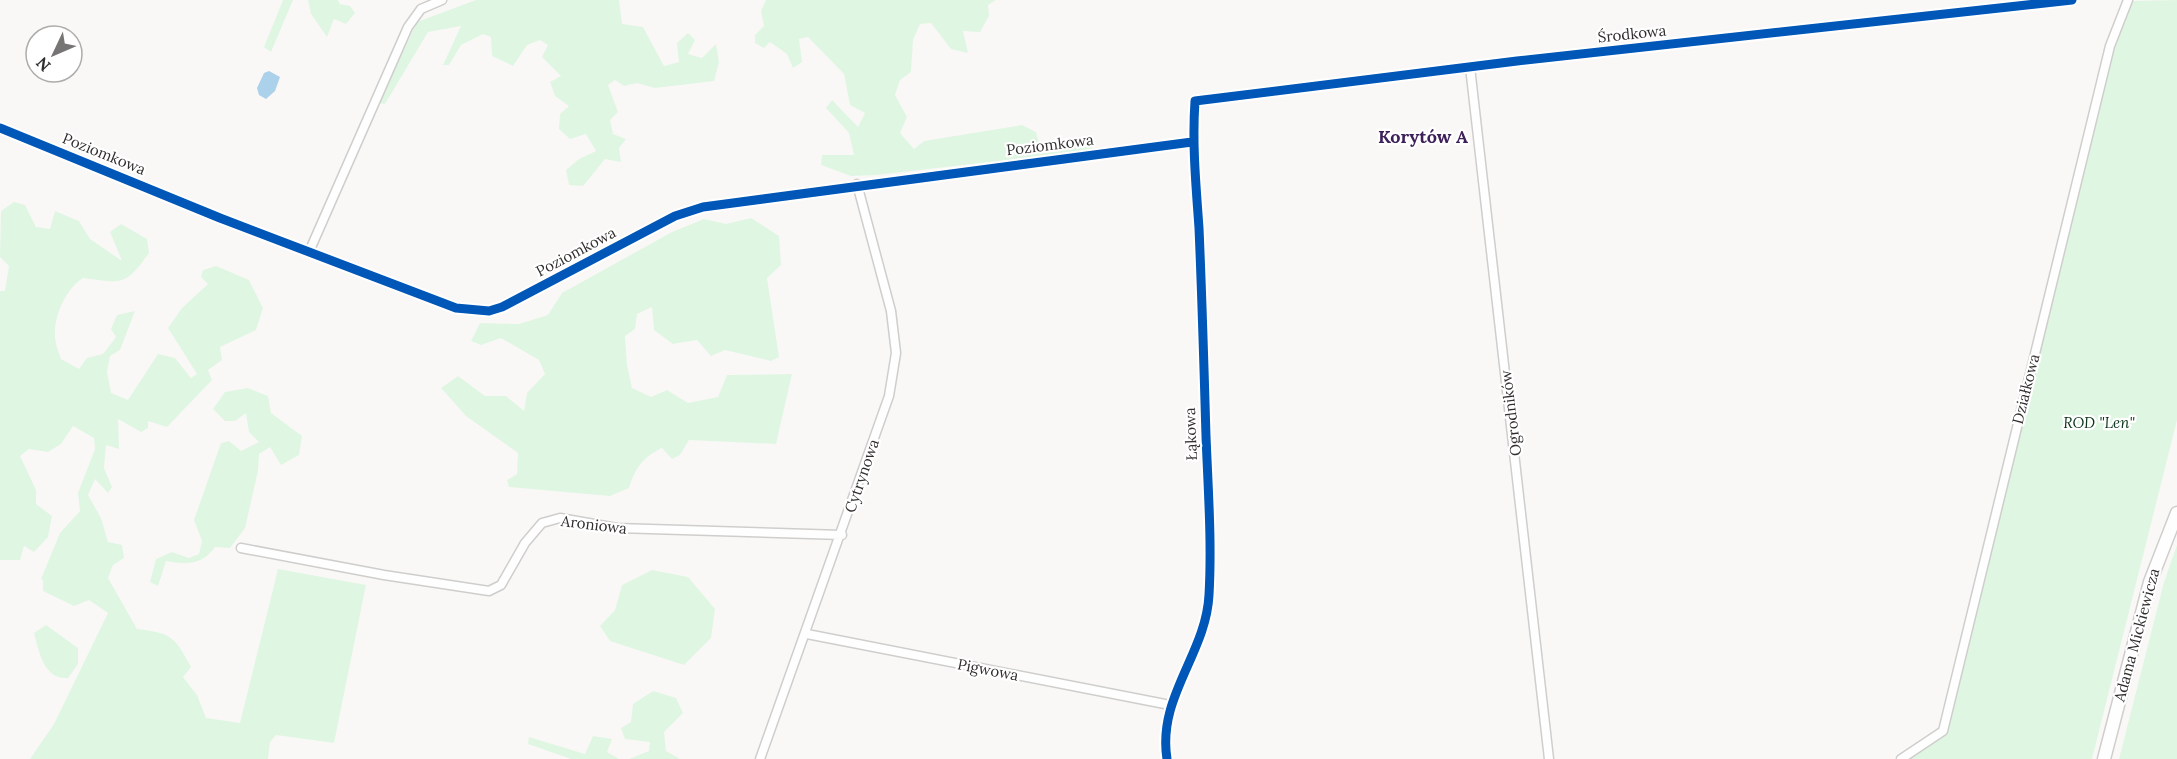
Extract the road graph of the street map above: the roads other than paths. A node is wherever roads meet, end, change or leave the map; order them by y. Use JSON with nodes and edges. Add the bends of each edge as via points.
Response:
{"nodes":[{"id":1,"x":442,"y":0,"type":"edge"},
{"id":2,"x":2072,"y":0,"type":"edge"},
{"id":3,"x":2128,"y":0,"type":"edge"},
{"id":4,"x":1470,"y":67,"type":"junction"},
{"id":5,"x":1195,"y":101,"type":"joint"},
{"id":6,"x":0,"y":128,"type":"edge"},
{"id":7,"x":1192,"y":142,"type":"junction"},
{"id":8,"x":857,"y":184,"type":"junction"},
{"id":9,"x":309,"y":252,"type":"junction"},
{"id":10,"x":2177,"y":513,"type":"edge"},
{"id":11,"x":842,"y":535,"type":"junction"},
{"id":12,"x":241,"y":548,"type":"dead end"},
{"id":13,"x":807,"y":634,"type":"junction"},
{"id":14,"x":1170,"y":705,"type":"junction"},
{"id":15,"x":760,"y":759,"type":"edge"},
{"id":16,"x":1167,"y":759,"type":"edge"},
{"id":17,"x":1549,"y":759,"type":"edge"},
{"id":18,"x":1901,"y":759,"type":"edge"},
{"id":19,"x":2104,"y":759,"type":"edge"}],
"edges":[{"from":1,"to":9,"type":"street","via":[[421,9],[408,27]]},
{"from":2,"to":4,"type":"street","name":"Środkowa"},
{"from":3,"to":18,"type":"street","name":"Działkowa","via":[[2110,46],[1943,731]]},
{"from":4,"to":5,"type":"street","name":"Środkowa"},
{"from":4,"to":17,"type":"street","name":"Ogrodników"},
{"from":5,"to":7,"type":"street","name":"Łąkowa"},
{"from":6,"to":9,"type":"street","name":"Poziomkowa"},
{"from":7,"to":8,"type":"street","name":"Poziomkowa"},
{"from":7,"to":14,"type":"street","name":"Łąkowa","via":[[1202,310],[1209,596],[1206,618]]},
{"from":8,"to":9,"type":"street","name":"Poziomkowa","via":[[703,207],[675,216],[489,311],[456,308]]},
{"from":8,"to":11,"type":"street","name":"Cytrynowa","via":[[891,311],[896,353],[890,396]]},
{"from":10,"to":19,"type":"street","name":"Adama Mickiewicza","via":[[2144,601]]},
{"from":11,"to":12,"type":"street","name":"Aroniowa","via":[[629,529],[560,518],[542,523],[525,543],[501,585],[489,591]]},
{"from":11,"to":13,"type":"street","name":"Cytrynowa"},
{"from":13,"to":14,"type":"street","name":"Pigwowa"},
{"from":13,"to":15,"type":"street","name":"Cytrynowa"},
{"from":14,"to":16,"type":"street","name":"Łąkowa","via":[[1164,740]]}]}
